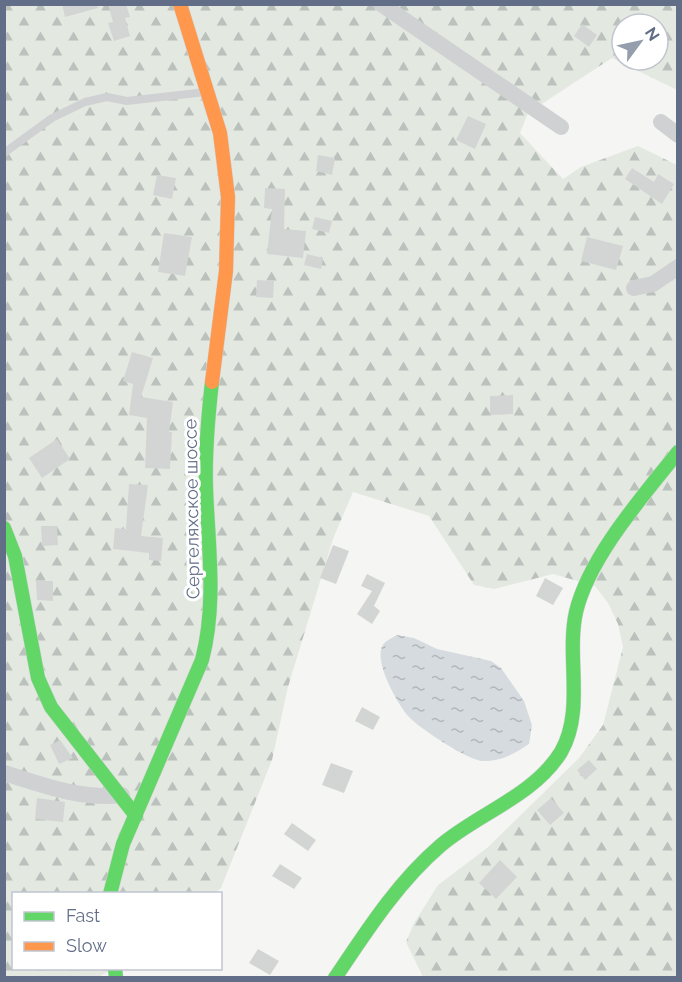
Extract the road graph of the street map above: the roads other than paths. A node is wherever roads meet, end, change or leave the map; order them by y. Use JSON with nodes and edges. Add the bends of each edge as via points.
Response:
{"nodes":[{"id":1,"x":180,"y":4,"type":"edge"},
{"id":2,"x":381,"y":4,"type":"edge"},
{"id":3,"x":207,"y":92,"type":"junction"},
{"id":4,"x":661,"y":122,"type":"dead end"},
{"id":5,"x":561,"y":127,"type":"dead end"},
{"id":6,"x":678,"y":135,"type":"edge"},
{"id":7,"x":4,"y":153,"type":"edge"},
{"id":8,"x":678,"y":267,"type":"edge"},
{"id":9,"x":634,"y":288,"type":"dead end"},
{"id":10,"x":678,"y":452,"type":"edge"},
{"id":11,"x":4,"y":528,"type":"edge"},
{"id":12,"x":10,"y":556,"type":"edge"},
{"id":13,"x":4,"y":773,"type":"edge"},
{"id":14,"x":122,"y":795,"type":"junction"},
{"id":15,"x":136,"y":816,"type":"junction"},
{"id":16,"x":111,"y":892,"type":"edge"},
{"id":17,"x":335,"y":978,"type":"edge"}],
"edges":[{"from":1,"to":3,"type":"street","name":"Сергеляхское шоссе"},
{"from":2,"to":5,"type":"street"},
{"from":3,"to":7,"type":"lane","via":[[128,101],[107,97],[85,102],[52,118]]},
{"from":3,"to":15,"type":"street","name":"Сергеляхское шоссе","via":[[220,133],[228,197],[225,271],[208,416],[208,633],[202,660]]},
{"from":4,"to":6,"type":"street"},
{"from":8,"to":9,"type":"street","via":[[653,284]]},
{"from":10,"to":17,"type":"street","via":[[650,486],[584,588],[573,633],[569,729],[561,751],[545,772],[440,846],[377,919]]},
{"from":11,"to":12,"type":"street"},
{"from":12,"to":14,"type":"street","via":[[38,678],[51,707]]},
{"from":13,"to":14,"type":"street","via":[[97,798]]},
{"from":14,"to":15,"type":"street"},
{"from":15,"to":16,"type":"street","name":"Сергеляхское шоссе","via":[[123,844]]}]}
